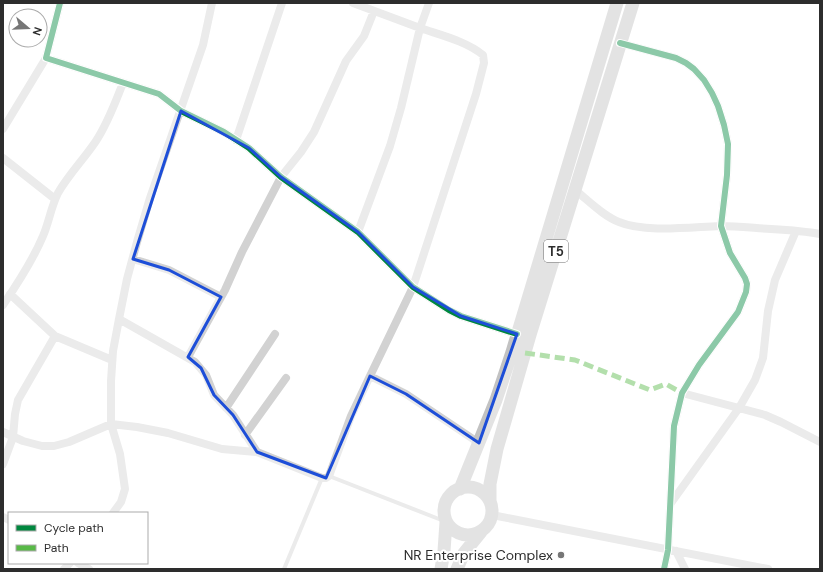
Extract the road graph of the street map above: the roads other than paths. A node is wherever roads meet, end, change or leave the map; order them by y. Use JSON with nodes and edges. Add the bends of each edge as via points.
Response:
{"nodes":[{"id":1,"x":60,"y":3,"type":"edge"},
{"id":2,"x":212,"y":3,"type":"edge"},
{"id":3,"x":282,"y":3,"type":"edge"},
{"id":4,"x":353,"y":3,"type":"edge"},
{"id":5,"x":429,"y":3,"type":"edge"},
{"id":6,"x":617,"y":3,"type":"edge"},
{"id":7,"x":633,"y":3,"type":"edge"},
{"id":8,"x":374,"y":11,"type":"junction"},
{"id":9,"x":420,"y":28,"type":"junction"},
{"id":10,"x":620,"y":43,"type":"junction"},
{"id":11,"x":46,"y":58,"type":"junction"},
{"id":12,"x":123,"y":83,"type":"junction"},
{"id":13,"x":181,"y":110,"type":"junction"},
{"id":14,"x":3,"y":129,"type":"edge"},
{"id":15,"x":236,"y":140,"type":"junction"},
{"id":16,"x":3,"y":158,"type":"edge"},
{"id":17,"x":281,"y":177,"type":"junction"},
{"id":18,"x":575,"y":190,"type":"junction"},
{"id":19,"x":55,"y":199,"type":"junction"},
{"id":20,"x":721,"y":226,"type":"junction"},
{"id":21,"x":796,"y":231,"type":"junction"},
{"id":22,"x":358,"y":232,"type":"junction"},
{"id":23,"x":820,"y":234,"type":"edge"},
{"id":24,"x":133,"y":259,"type":"junction"},
{"id":25,"x":413,"y":287,"type":"junction"},
{"id":26,"x":10,"y":294,"type":"junction"},
{"id":27,"x":221,"y":297,"type":"junction"},
{"id":28,"x":3,"y":305,"type":"edge"},
{"id":29,"x":119,"y":319,"type":"junction"},
{"id":30,"x":275,"y":334,"type":"dead end"},
{"id":31,"x":517,"y":334,"type":"junction"},
{"id":32,"x":55,"y":336,"type":"junction"},
{"id":33,"x":188,"y":357,"type":"junction"},
{"id":34,"x":112,"y":360,"type":"junction"},
{"id":35,"x":370,"y":376,"type":"junction"},
{"id":36,"x":286,"y":378,"type":"dead end"},
{"id":37,"x":682,"y":393,"type":"junction"},
{"id":38,"x":226,"y":408,"type":"junction"},
{"id":39,"x":739,"y":408,"type":"junction"},
{"id":40,"x":111,"y":424,"type":"junction"},
{"id":41,"x":3,"y":432,"type":"edge"},
{"id":42,"x":245,"y":435,"type":"junction"},
{"id":43,"x":14,"y":437,"type":"junction"},
{"id":44,"x":820,"y":442,"type":"edge"},
{"id":45,"x":479,"y":443,"type":"junction"},
{"id":46,"x":257,"y":452,"type":"junction"},
{"id":47,"x":3,"y":464,"type":"edge"},
{"id":48,"x":326,"y":477,"type":"junction"},
{"id":49,"x":460,"y":489,"type":"junction"},
{"id":50,"x":490,"y":501,"type":"junction"},
{"id":51,"x":671,"y":504,"type":"junction"},
{"id":52,"x":114,"y":512,"type":"edge"},
{"id":53,"x":492,"y":515,"type":"junction"},
{"id":54,"x":446,"y":522,"type":"junction"},
{"id":55,"x":481,"y":532,"type":"junction"},
{"id":56,"x":672,"y":550,"type":"junction"},
{"id":57,"x":284,"y":569,"type":"edge"},
{"id":58,"x":441,"y":569,"type":"edge"},
{"id":59,"x":457,"y":569,"type":"edge"},
{"id":60,"x":664,"y":569,"type":"edge"},
{"id":61,"x":685,"y":569,"type":"edge"},
{"id":62,"x":768,"y":569,"type":"edge"}],
"edges":[{"from":1,"to":11,"type":"street"},
{"from":2,"to":13,"type":"street","via":[[202,45]]},
{"from":3,"to":15,"type":"street"},
{"from":4,"to":8,"type":"street"},
{"from":5,"to":9,"type":"street"},
{"from":6,"to":31,"type":"highway","number":"T5"},
{"from":7,"to":10,"type":"highway","number":"T5"},
{"from":8,"to":9,"type":"street"},
{"from":8,"to":17,"type":"street","via":[[364,36],[346,61],[311,137]]},
{"from":9,"to":22,"type":"street","via":[[390,146]]},
{"from":9,"to":25,"type":"street","via":[[470,47],[483,55],[484,59],[482,75]]},
{"from":10,"to":18,"type":"highway","number":"T5"},
{"from":10,"to":20,"type":"street","via":[[686,63],[704,80],[712,92],[728,144]]},
{"from":11,"to":12,"type":"street"},
{"from":11,"to":14,"type":"street"},
{"from":12,"to":13,"type":"street","via":[[159,94]]},
{"from":12,"to":19,"type":"street","via":[[108,121]]},
{"from":13,"to":15,"type":"street"},
{"from":13,"to":24,"type":"street","via":[[150,198]]},
{"from":15,"to":17,"type":"street","via":[[249,148]]},
{"from":16,"to":19,"type":"street"},
{"from":17,"to":22,"type":"street"},
{"from":17,"to":27,"type":"street"},
{"from":18,"to":20,"type":"street","via":[[608,216],[620,222],[643,227]]},
{"from":18,"to":50,"type":"highway","number":"T5","via":[[497,449],[490,484]]},
{"from":19,"to":26,"type":"street","via":[[44,235]]},
{"from":20,"to":21,"type":"street"},
{"from":20,"to":37,"type":"street","via":[[730,253],[745,278],[746,292],[732,322],[703,358]]},
{"from":21,"to":23,"type":"street"},
{"from":21,"to":39,"type":"street","via":[[775,280],[768,311],[763,358],[755,380]]},
{"from":22,"to":25,"type":"street"},
{"from":24,"to":27,"type":"street","via":[[169,270]]},
{"from":24,"to":29,"type":"street"},
{"from":25,"to":31,"type":"street","via":[[461,316]]},
{"from":25,"to":35,"type":"street"},
{"from":26,"to":28,"type":"street"},
{"from":26,"to":32,"type":"street"},
{"from":27,"to":33,"type":"street"},
{"from":29,"to":33,"type":"street"},
{"from":29,"to":34,"type":"street"},
{"from":30,"to":38,"type":"street"},
{"from":31,"to":45,"type":"highway","number":"T5"},
{"from":32,"to":34,"type":"street"},
{"from":32,"to":43,"type":"street","via":[[18,400]]},
{"from":33,"to":38,"type":"street","via":[[201,368],[214,395]]},
{"from":34,"to":40,"type":"street"},
{"from":35,"to":45,"type":"street","via":[[406,394]]},
{"from":35,"to":48,"type":"street"},
{"from":36,"to":42,"type":"street"},
{"from":37,"to":39,"type":"street"},
{"from":37,"to":51,"type":"street","via":[[674,426]]},
{"from":38,"to":42,"type":"street"},
{"from":39,"to":44,"type":"street","via":[[773,419]]},
{"from":39,"to":51,"type":"street"},
{"from":40,"to":43,"type":"street","via":[[54,446],[42,446]]},
{"from":40,"to":46,"type":"street","via":[[168,433],[222,449]]},
{"from":40,"to":52,"type":"street","via":[[120,454],[125,489],[121,502]]},
{"from":41,"to":43,"type":"street"},
{"from":42,"to":46,"type":"street"},
{"from":43,"to":47,"type":"street"},
{"from":45,"to":49,"type":"highway","number":"T5"},
{"from":46,"to":48,"type":"street"},
{"from":48,"to":54,"type":"lane"},
{"from":48,"to":57,"type":"lane"},
{"from":49,"to":50,"type":"highway","via":[[469,487],[480,490]]},
{"from":49,"to":54,"type":"highway","number":"T5","via":[[446,502]]},
{"from":50,"to":53,"type":"highway","number":"T5"},
{"from":51,"to":56,"type":"street"},
{"from":53,"to":55,"type":"highway","via":[[487,527]]},
{"from":53,"to":56,"type":"street"},
{"from":54,"to":55,"type":"highway","via":[[452,530],[461,535],[471,536]]},
{"from":54,"to":58,"type":"highway","number":"T5"},
{"from":55,"to":59,"type":"highway","via":[[464,553]]},
{"from":56,"to":60,"type":"street"},
{"from":56,"to":61,"type":"street"},
{"from":56,"to":62,"type":"street"}]}
